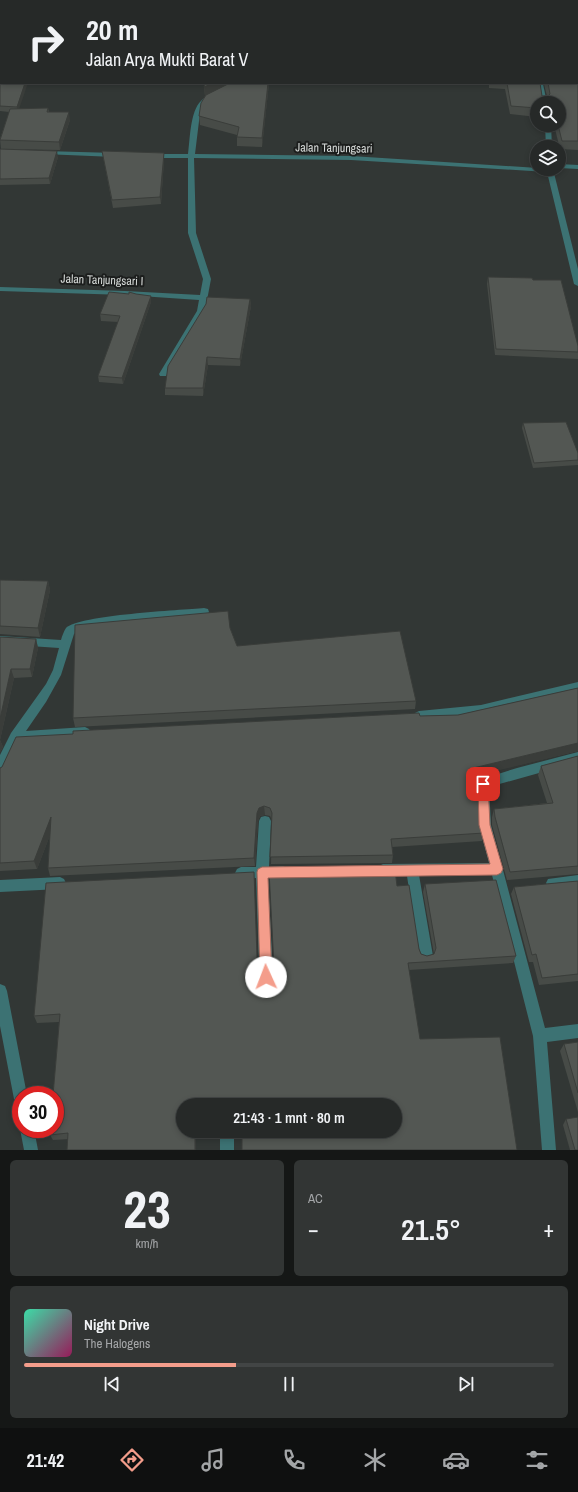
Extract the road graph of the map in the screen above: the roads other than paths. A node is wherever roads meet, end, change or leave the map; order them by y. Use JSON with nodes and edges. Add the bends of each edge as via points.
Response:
{"nodes":[{"id":1,"x":231,"y":84,"type":"edge"},
{"id":2,"x":540,"y":84,"type":"edge"},
{"id":3,"x":543,"y":96,"type":"edge"},
{"id":4,"x":38,"y":153,"type":"edge"},
{"id":5,"x":121,"y":155,"type":"edge"},
{"id":6,"x":144,"y":155,"type":"edge"},
{"id":7,"x":192,"y":157,"type":"junction"},
{"id":8,"x":566,"y":166,"type":"edge"},
{"id":9,"x":578,"y":167,"type":"edge"},
{"id":10,"x":530,"y":168,"type":"edge"},
{"id":11,"x":552,"y":176,"type":"edge"},
{"id":12,"x":578,"y":284,"type":"edge"},
{"id":13,"x":0,"y":289,"type":"edge"},
{"id":14,"x":203,"y":298,"type":"junction"},
{"id":15,"x":163,"y":374,"type":"dead end"},
{"id":16,"x":204,"y":612,"type":"edge"},
{"id":17,"x":0,"y":640,"type":"edge"},
{"id":18,"x":64,"y":644,"type":"junction"},
{"id":19,"x":578,"y":686,"type":"edge"},
{"id":20,"x":406,"y":717,"type":"edge"},
{"id":21,"x":95,"y":732,"type":"edge"},
{"id":22,"x":15,"y":736,"type":"junction"},
{"id":23,"x":578,"y":758,"type":"edge"},
{"id":24,"x":0,"y":771,"type":"edge"},
{"id":25,"x":265,"y":821,"type":"edge"},
{"id":26,"x":497,"y":869,"type":"junction"},
{"id":27,"x":373,"y":870,"type":"edge"},
{"id":28,"x":412,"y":870,"type":"junction"},
{"id":29,"x":262,"y":872,"type":"junction"},
{"id":30,"x":294,"y":872,"type":"edge"},
{"id":31,"x":231,"y":874,"type":"edge"},
{"id":32,"x":578,"y":881,"type":"edge"},
{"id":33,"x":72,"y":882,"type":"edge"},
{"id":34,"x":540,"y":884,"type":"edge"},
{"id":35,"x":0,"y":886,"type":"edge"},
{"id":36,"x":517,"y":886,"type":"edge"},
{"id":37,"x":502,"y":888,"type":"junction"},
{"id":38,"x":426,"y":956,"type":"edge"},
{"id":39,"x":0,"y":991,"type":"edge"},
{"id":40,"x":267,"y":992,"type":"edge"},
{"id":41,"x":578,"y":1031,"type":"edge"},
{"id":42,"x":540,"y":1036,"type":"junction"},
{"id":43,"x":18,"y":1086,"type":"edge"},
{"id":44,"x":29,"y":1138,"type":"edge"},
{"id":45,"x":227,"y":1138,"type":"edge"},
{"id":46,"x":31,"y":1150,"type":"edge"},
{"id":47,"x":227,"y":1150,"type":"edge"},
{"id":48,"x":549,"y":1150,"type":"edge"}],
"edges":[{"from":1,"to":7,"type":"street","via":[[228,90],[208,99],[197,113]]},
{"from":2,"to":3,"type":"street"},
{"from":4,"to":5,"type":"street"},
{"from":6,"to":7,"type":"street","name":"Jalan Tanjungsari"},
{"from":7,"to":10,"type":"street","name":"Jalan Tanjungsari","via":[[351,158]]},
{"from":7,"to":14,"type":"street","via":[[192,233],[207,279]]},
{"from":8,"to":9,"type":"street"},
{"from":11,"to":12,"type":"street","name":"Jalan Tanjungsari"},
{"from":13,"to":14,"type":"street","name":"Jalan Tanjungsari I"},
{"from":14,"to":15,"type":"street","via":[[201,311]]},
{"from":16,"to":18,"type":"street","via":[[95,622],[70,631]]},
{"from":17,"to":18,"type":"street"},
{"from":18,"to":22,"type":"street","via":[[56,674]]},
{"from":19,"to":20,"type":"street","via":[[481,710]]},
{"from":21,"to":22,"type":"street"},
{"from":22,"to":24,"type":"street"},
{"from":23,"to":26,"type":"street","via":[[517,772],[483,784],[485,825]]},
{"from":25,"to":29,"type":"street"},
{"from":26,"to":28,"type":"street"},
{"from":26,"to":37,"type":"street"},
{"from":27,"to":28,"type":"street"},
{"from":28,"to":38,"type":"street"},
{"from":29,"to":30,"type":"street"},
{"from":29,"to":31,"type":"street"},
{"from":29,"to":40,"type":"street"},
{"from":32,"to":34,"type":"street"},
{"from":33,"to":35,"type":"street"},
{"from":36,"to":37,"type":"street"},
{"from":37,"to":42,"type":"street"},
{"from":39,"to":43,"type":"street"},
{"from":41,"to":42,"type":"street"},
{"from":42,"to":48,"type":"street"},
{"from":44,"to":46,"type":"street"},
{"from":45,"to":47,"type":"street"}]}
